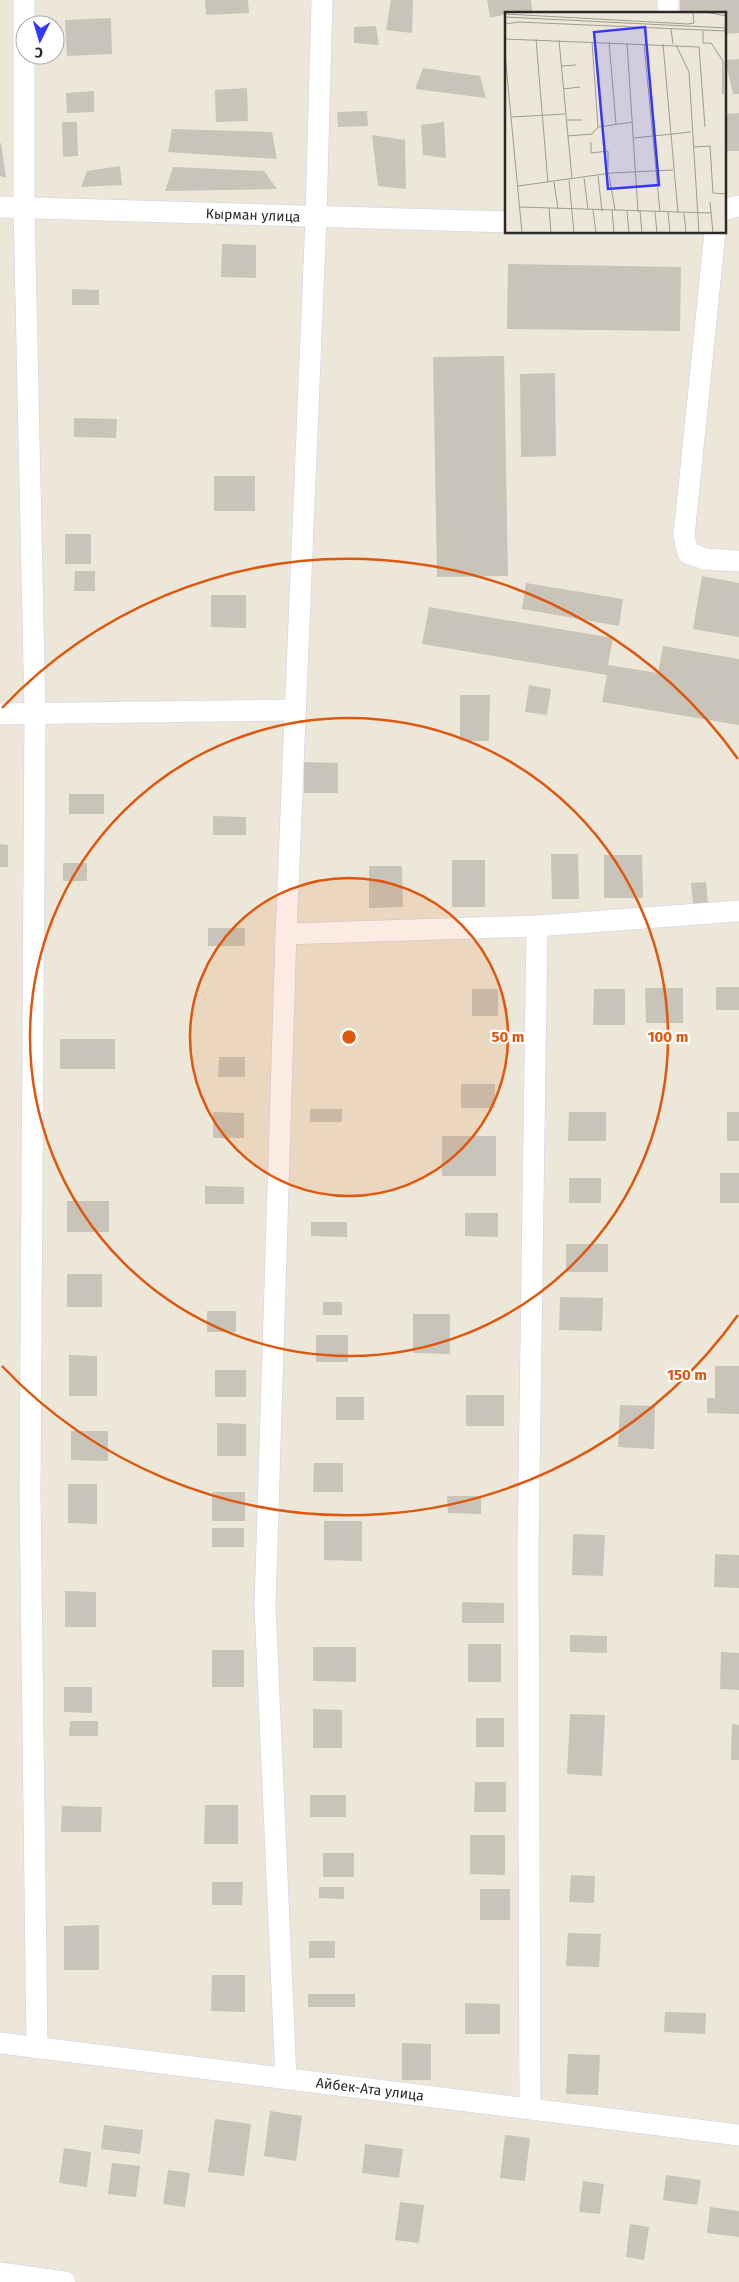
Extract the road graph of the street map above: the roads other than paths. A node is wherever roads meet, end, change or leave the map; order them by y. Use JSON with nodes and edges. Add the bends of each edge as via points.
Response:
{"nodes":[{"id":1,"x":24,"y":0,"type":"edge"},
{"id":2,"x":322,"y":0,"type":"edge"},
{"id":3,"x":739,"y":206,"type":"edge"},
{"id":4,"x":0,"y":207,"type":"edge"},
{"id":5,"x":24,"y":208,"type":"junction"},
{"id":6,"x":726,"y":209,"type":"edge"},
{"id":7,"x":316,"y":217,"type":"junction"},
{"id":8,"x":505,"y":222,"type":"edge"},
{"id":9,"x":715,"y":234,"type":"edge"},
{"id":10,"x":739,"y":561,"type":"edge"},
{"id":11,"x":296,"y":710,"type":"junction"},
{"id":12,"x":34,"y":713,"type":"junction"},
{"id":13,"x":0,"y":714,"type":"edge"},
{"id":14,"x":739,"y":912,"type":"edge"},
{"id":15,"x":536,"y":926,"type":"junction"},
{"id":16,"x":286,"y":934,"type":"junction"},
{"id":17,"x":0,"y":2043,"type":"edge"},
{"id":18,"x":37,"y":2048,"type":"junction"},
{"id":19,"x":286,"y":2079,"type":"junction"},
{"id":20,"x":530,"y":2109,"type":"junction"},
{"id":21,"x":739,"y":2135,"type":"edge"},
{"id":22,"x":0,"y":2273,"type":"edge"},
{"id":23,"x":65,"y":2282,"type":"edge"}],
"edges":[{"from":1,"to":5,"type":"street"},
{"from":2,"to":7,"type":"street"},
{"from":3,"to":6,"type":"street"},
{"from":4,"to":5,"type":"street","name":"Кырман улица"},
{"from":5,"to":7,"type":"street","name":"Кырман улица"},
{"from":5,"to":12,"type":"street"},
{"from":7,"to":8,"type":"street","name":"Кырман улица"},
{"from":7,"to":11,"type":"street"},
{"from":9,"to":10,"type":"street","via":[[684,536],[688,553],[705,559]]},
{"from":11,"to":12,"type":"street"},
{"from":11,"to":16,"type":"street"},
{"from":12,"to":13,"type":"street"},
{"from":12,"to":18,"type":"street","via":[[30,1494]]},
{"from":14,"to":15,"type":"street"},
{"from":15,"to":16,"type":"street"},
{"from":15,"to":20,"type":"street","via":[[528,1550]]},
{"from":16,"to":19,"type":"street","via":[[265,1606]]},
{"from":17,"to":18,"type":"street","name":"Айбек-Ата улица"},
{"from":18,"to":19,"type":"street","name":"Айбек-Ата улица"},
{"from":19,"to":20,"type":"street","name":"Айбек-Ата улица"},
{"from":20,"to":21,"type":"street","name":"Айбек-Ата улица"},
{"from":22,"to":23,"type":"street"}]}
